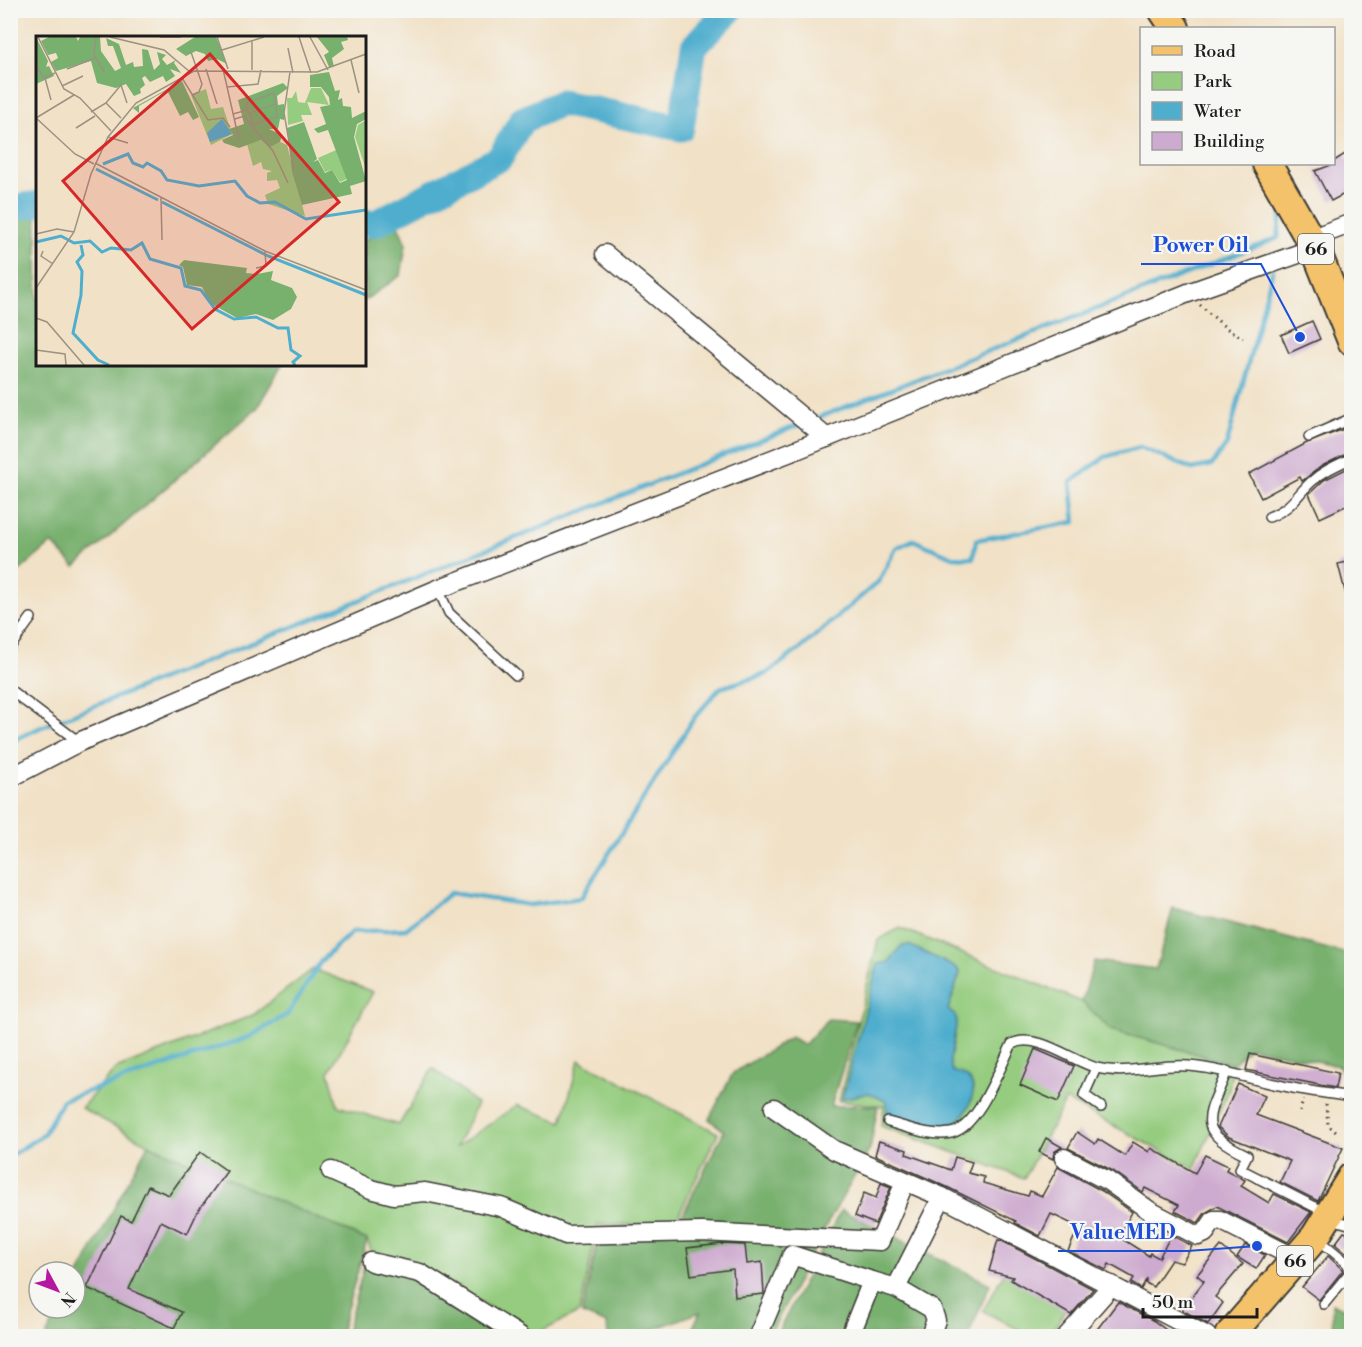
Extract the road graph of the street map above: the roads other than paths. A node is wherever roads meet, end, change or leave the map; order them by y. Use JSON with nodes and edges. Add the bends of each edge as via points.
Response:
{"nodes":[{"id":1,"x":1163,"y":10,"type":"edge"},
{"id":2,"x":1174,"y":27,"type":"edge"},
{"id":3,"x":1268,"y":165,"type":"edge"},
{"id":4,"x":1352,"y":224,"type":"edge"},
{"id":5,"x":1312,"y":244,"type":"junction"},
{"id":6,"x":605,"y":254,"type":"dead end"},
{"id":7,"x":1351,"y":336,"type":"edge"},
{"id":8,"x":1352,"y":418,"type":"edge"},
{"id":9,"x":1309,"y":437,"type":"dead end"},
{"id":10,"x":827,"y":438,"type":"junction"},
{"id":11,"x":1352,"y":458,"type":"edge"},
{"id":12,"x":1269,"y":517,"type":"dead end"},
{"id":13,"x":438,"y":589,"type":"junction"},
{"id":14,"x":32,"y":618,"type":"dead end"},
{"id":15,"x":10,"y":647,"type":"edge"},
{"id":16,"x":516,"y":675,"type":"dead end"},
{"id":17,"x":10,"y":690,"type":"edge"},
{"id":18,"x":75,"y":739,"type":"junction"},
{"id":19,"x":10,"y":778,"type":"edge"},
{"id":20,"x":1096,"y":1068,"type":"junction"},
{"id":21,"x":1227,"y":1071,"type":"junction"},
{"id":22,"x":1352,"y":1097,"type":"edge"},
{"id":23,"x":1101,"y":1107,"type":"dead end"},
{"id":24,"x":774,"y":1108,"type":"dead end"},
{"id":25,"x":888,"y":1122,"type":"dead end"},
{"id":26,"x":1064,"y":1158,"type":"dead end"},
{"id":27,"x":331,"y":1172,"type":"dead end"},
{"id":28,"x":1352,"y":1178,"type":"edge"},
{"id":29,"x":905,"y":1182,"type":"junction"},
{"id":30,"x":942,"y":1197,"type":"junction"},
{"id":31,"x":1331,"y":1227,"type":"edge"},
{"id":32,"x":1297,"y":1259,"type":"junction"},
{"id":33,"x":371,"y":1262,"type":"dead end"},
{"id":34,"x":872,"y":1281,"type":"junction"},
{"id":35,"x":1112,"y":1284,"type":"junction"},
{"id":36,"x":896,"y":1288,"type":"junction"},
{"id":37,"x":1324,"y":1304,"type":"dead end"},
{"id":38,"x":520,"y":1336,"type":"edge"},
{"id":39,"x":758,"y":1336,"type":"edge"},
{"id":40,"x":850,"y":1336,"type":"edge"},
{"id":41,"x":930,"y":1336,"type":"edge"},
{"id":42,"x":1066,"y":1336,"type":"edge"},
{"id":43,"x":1207,"y":1336,"type":"edge"},
{"id":44,"x":1229,"y":1336,"type":"edge"}],
"edges":[{"from":1,"to":2,"type":"main road"},
{"from":3,"to":5,"type":"main road","number":"66"},
{"from":4,"to":5,"type":"street"},
{"from":5,"to":7,"type":"main road","number":"66"},
{"from":5,"to":10,"type":"street"},
{"from":6,"to":10,"type":"street"},
{"from":8,"to":9,"type":"lane"},
{"from":10,"to":13,"type":"street"},
{"from":11,"to":12,"type":"lane","via":[[1327,469],[1295,502]]},
{"from":13,"to":16,"type":"lane","via":[[449,614]]},
{"from":13,"to":18,"type":"street"},
{"from":14,"to":15,"type":"lane"},
{"from":17,"to":18,"type":"lane"},
{"from":18,"to":19,"type":"street"},
{"from":20,"to":21,"type":"lane","via":[[1114,1071],[1186,1065]]},
{"from":20,"to":23,"type":"lane","via":[[1084,1095]]},
{"from":20,"to":25,"type":"lane","via":[[1021,1039],[1012,1044],[966,1127],[952,1133],[934,1133]]},
{"from":21,"to":22,"type":"lane","via":[[1279,1086]]},
{"from":21,"to":31,"type":"lane","via":[[1209,1119],[1212,1134],[1221,1143],[1247,1155],[1240,1169],[1319,1209]]},
{"from":24,"to":29,"type":"street","via":[[834,1150]]},
{"from":26,"to":32,"type":"street","via":[[1198,1236],[1216,1220]]},
{"from":27,"to":29,"type":"street","via":[[394,1195],[424,1192],[501,1207],[566,1235],[702,1232],[880,1241]]},
{"from":28,"to":31,"type":"main road","number":"66"},
{"from":29,"to":30,"type":"street"},
{"from":30,"to":35,"type":"street"},
{"from":30,"to":36,"type":"street"},
{"from":31,"to":32,"type":"main road","number":"66"},
{"from":31,"to":37,"type":"lane","via":[[1351,1271]]},
{"from":32,"to":44,"type":"main road","number":"66"},
{"from":33,"to":38,"type":"street","via":[[420,1273]]},
{"from":34,"to":36,"type":"street"},
{"from":34,"to":39,"type":"street","via":[[792,1255]]},
{"from":34,"to":40,"type":"street"},
{"from":35,"to":42,"type":"street"},
{"from":35,"to":43,"type":"street"},
{"from":36,"to":41,"type":"street","via":[[936,1314]]}]}
